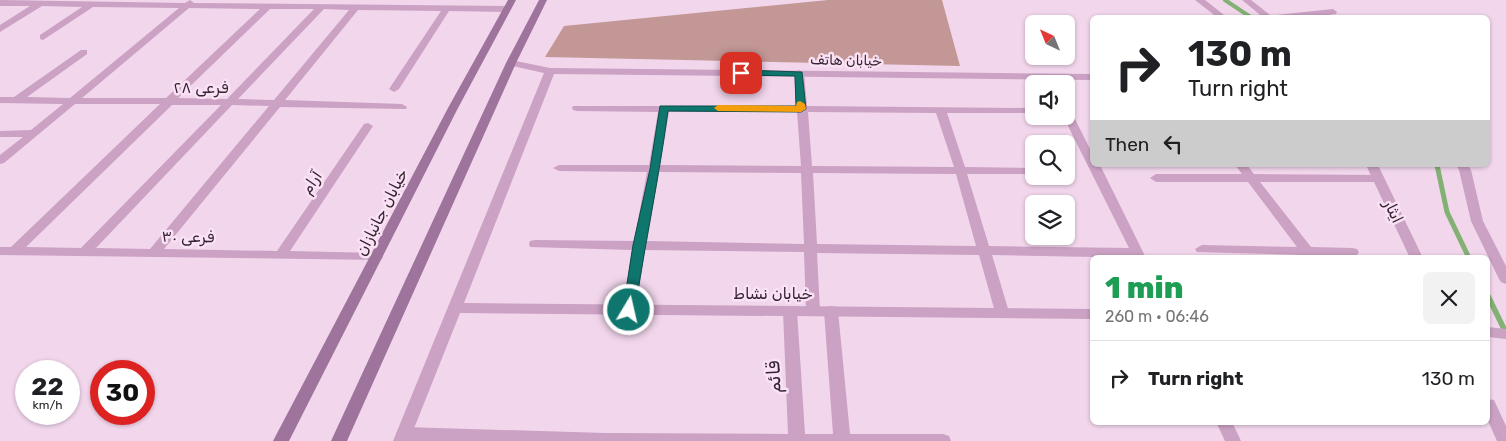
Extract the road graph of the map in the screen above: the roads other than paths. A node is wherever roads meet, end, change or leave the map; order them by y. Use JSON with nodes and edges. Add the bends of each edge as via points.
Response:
{"nodes":[{"id":1,"x":542,"y":0,"type":"edge"},
{"id":2,"x":1199,"y":0,"type":"edge"},
{"id":3,"x":1246,"y":0,"type":"edge"},
{"id":4,"x":42,"y":2,"type":"edge"},
{"id":5,"x":0,"y":3,"type":"edge"},
{"id":6,"x":190,"y":3,"type":"edge"},
{"id":7,"x":303,"y":3,"type":"edge"},
{"id":8,"x":91,"y":4,"type":"junction"},
{"id":9,"x":402,"y":4,"type":"edge"},
{"id":10,"x":510,"y":4,"type":"edge"},
{"id":11,"x":268,"y":6,"type":"junction"},
{"id":12,"x":321,"y":7,"type":"junction"},
{"id":13,"x":356,"y":7,"type":"junction"},
{"id":14,"x":447,"y":8,"type":"junction"},
{"id":15,"x":1333,"y":12,"type":"dead end"},
{"id":16,"x":1220,"y":15,"type":"edge"},
{"id":17,"x":1266,"y":15,"type":"edge"},
{"id":18,"x":1304,"y":15,"type":"edge"},
{"id":19,"x":0,"y":29,"type":"edge"},
{"id":20,"x":43,"y":36,"type":"dead end"},
{"id":21,"x":84,"y":52,"type":"dead end"},
{"id":22,"x":511,"y":63,"type":"junction"},
{"id":23,"x":550,"y":70,"type":"junction"},
{"id":24,"x":799,"y":74,"type":"junction"},
{"id":25,"x":1090,"y":77,"type":"edge"},
{"id":26,"x":1075,"y":78,"type":"edge"},
{"id":27,"x":1025,"y":79,"type":"edge"},
{"id":28,"x":394,"y":89,"type":"dead end"},
{"id":29,"x":0,"y":100,"type":"edge"},
{"id":30,"x":74,"y":100,"type":"junction"},
{"id":31,"x":15,"y":101,"type":"junction"},
{"id":32,"x":169,"y":102,"type":"junction"},
{"id":33,"x":230,"y":102,"type":"junction"},
{"id":34,"x":278,"y":103,"type":"junction"},
{"id":35,"x":402,"y":107,"type":"dead end"},
{"id":36,"x":577,"y":108,"type":"dead end"},
{"id":37,"x":664,"y":108,"type":"junction"},
{"id":38,"x":801,"y":109,"type":"junction"},
{"id":39,"x":940,"y":110,"type":"junction"},
{"id":40,"x":1025,"y":110,"type":"edge"},
{"id":41,"x":1073,"y":125,"type":"edge"},
{"id":42,"x":368,"y":126,"type":"dead end"},
{"id":43,"x":0,"y":134,"type":"edge"},
{"id":44,"x":33,"y":134,"type":"junction"},
{"id":45,"x":1090,"y":158,"type":"edge"},
{"id":46,"x":0,"y":161,"type":"edge"},
{"id":47,"x":1095,"y":167,"type":"edge"},
{"id":48,"x":1242,"y":167,"type":"edge"},
{"id":49,"x":1373,"y":167,"type":"edge"},
{"id":50,"x":1463,"y":167,"type":"edge"},
{"id":51,"x":559,"y":168,"type":"dead end"},
{"id":52,"x":655,"y":169,"type":"junction"},
{"id":53,"x":960,"y":169,"type":"junction"},
{"id":54,"x":806,"y":170,"type":"junction"},
{"id":55,"x":1025,"y":171,"type":"edge"},
{"id":56,"x":1156,"y":178,"type":"dead end"},
{"id":57,"x":1251,"y":178,"type":"junction"},
{"id":58,"x":1378,"y":178,"type":"junction"},
{"id":59,"x":535,"y":244,"type":"dead end"},
{"id":60,"x":639,"y":245,"type":"junction"},
{"id":61,"x":810,"y":248,"type":"junction"},
{"id":62,"x":1202,"y":250,"type":"dead end"},
{"id":63,"x":0,"y":251,"type":"edge"},
{"id":64,"x":14,"y":251,"type":"junction"},
{"id":65,"x":984,"y":251,"type":"junction"},
{"id":66,"x":85,"y":252,"type":"junction"},
{"id":67,"x":1352,"y":252,"type":"dead end"},
{"id":68,"x":154,"y":253,"type":"junction"},
{"id":69,"x":1310,"y":254,"type":"edge"},
{"id":70,"x":281,"y":255,"type":"junction"},
{"id":71,"x":1139,"y":255,"type":"edge"},
{"id":72,"x":1416,"y":255,"type":"edge"},
{"id":73,"x":376,"y":257,"type":"junction"},
{"id":74,"x":1506,"y":279,"type":"edge"},
{"id":75,"x":454,"y":308,"type":"junction"},
{"id":76,"x":629,"y":310,"type":"junction"},
{"id":77,"x":790,"y":311,"type":"junction"},
{"id":78,"x":813,"y":311,"type":"junction"},
{"id":79,"x":831,"y":311,"type":"junction"},
{"id":80,"x":1002,"y":312,"type":"junction"},
{"id":81,"x":1090,"y":314,"type":"edge"},
{"id":82,"x":1490,"y":409,"type":"edge"},
{"id":83,"x":1225,"y":425,"type":"edge"},
{"id":84,"x":402,"y":438,"type":"edge"},
{"id":85,"x":605,"y":440,"type":"edge"},
{"id":86,"x":797,"y":440,"type":"edge"},
{"id":87,"x":842,"y":440,"type":"edge"},
{"id":88,"x":280,"y":441,"type":"edge"},
{"id":89,"x":339,"y":441,"type":"edge"},
{"id":90,"x":943,"y":441,"type":"edge"},
{"id":91,"x":1233,"y":441,"type":"edge"},
{"id":92,"x":1505,"y":441,"type":"edge"}],
"edges":[{"from":1,"to":22,"type":"main road"},
{"from":2,"to":16,"type":"street"},
{"from":3,"to":17,"type":"street"},
{"from":4,"to":5,"type":"street"},
{"from":4,"to":8,"type":"street"},
{"from":4,"to":19,"type":"street"},
{"from":6,"to":8,"type":"street"},
{"from":6,"to":11,"type":"street"},
{"from":6,"to":30,"type":"street"},
{"from":7,"to":11,"type":"street"},
{"from":7,"to":12,"type":"street"},
{"from":8,"to":20,"type":"street"},
{"from":9,"to":13,"type":"street"},
{"from":9,"to":14,"type":"street"},
{"from":10,"to":14,"type":"street"},
{"from":10,"to":73,"type":"main road","name":"خیابان جانبازان"},
{"from":11,"to":32,"type":"street"},
{"from":12,"to":13,"type":"street"},
{"from":12,"to":33,"type":"street"},
{"from":13,"to":34,"type":"street"},
{"from":14,"to":28,"type":"street"},
{"from":15,"to":18,"type":"street"},
{"from":21,"to":31,"type":"street"},
{"from":22,"to":23,"type":"street","name":"خیابان هاتف"},
{"from":22,"to":89,"type":"main road"},
{"from":23,"to":24,"type":"street","name":"خیابان هاتف"},
{"from":23,"to":75,"type":"street"},
{"from":24,"to":27,"type":"street","name":"خیابان هاتف"},
{"from":24,"to":38,"type":"street"},
{"from":25,"to":26,"type":"street","name":"خیابان هاتف"},
{"from":29,"to":31,"type":"street","name":"فرعی ۲۸"},
{"from":30,"to":31,"type":"street","name":"فرعی ۲۸"},
{"from":30,"to":32,"type":"street","name":"فرعی ۲۸"},
{"from":30,"to":44,"type":"street"},
{"from":32,"to":33,"type":"street","name":"فرعی ۲۸"},
{"from":32,"to":64,"type":"street"},
{"from":33,"to":34,"type":"street","name":"فرعی ۲۸"},
{"from":33,"to":66,"type":"street"},
{"from":34,"to":35,"type":"street","name":"فرعی ۲۸"},
{"from":34,"to":68,"type":"street"},
{"from":36,"to":37,"type":"street"},
{"from":37,"to":38,"type":"street"},
{"from":37,"to":52,"type":"street"},
{"from":38,"to":39,"type":"street"},
{"from":38,"to":54,"type":"street"},
{"from":39,"to":40,"type":"street"},
{"from":39,"to":53,"type":"street"},
{"from":41,"to":45,"type":"street"},
{"from":42,"to":70,"type":"street","name":"آرام"},
{"from":43,"to":44,"type":"street"},
{"from":44,"to":46,"type":"street"},
{"from":47,"to":71,"type":"street"},
{"from":48,"to":57,"type":"street"},
{"from":49,"to":58,"type":"street","name":"ایثار"},
{"from":50,"to":74,"type":"street","via":[[1477,220]]},
{"from":51,"to":52,"type":"street"},
{"from":52,"to":54,"type":"street"},
{"from":52,"to":60,"type":"street"},
{"from":53,"to":54,"type":"street"},
{"from":53,"to":55,"type":"street"},
{"from":53,"to":65,"type":"street"},
{"from":54,"to":61,"type":"street"},
{"from":56,"to":57,"type":"street"},
{"from":57,"to":58,"type":"street"},
{"from":57,"to":69,"type":"street"},
{"from":58,"to":72,"type":"street","name":"ایثار"},
{"from":59,"to":60,"type":"street"},
{"from":60,"to":61,"type":"street"},
{"from":60,"to":76,"type":"street"},
{"from":61,"to":65,"type":"street"},
{"from":61,"to":78,"type":"street"},
{"from":62,"to":69,"type":"street"},
{"from":63,"to":64,"type":"street","name":"فرعی ۳۰"},
{"from":64,"to":66,"type":"street","name":"فرعی ۳۰"},
{"from":65,"to":71,"type":"street"},
{"from":65,"to":80,"type":"street"},
{"from":66,"to":68,"type":"street","name":"فرعی ۳۰"},
{"from":67,"to":69,"type":"street"},
{"from":68,"to":70,"type":"street","name":"فرعی ۳۰"},
{"from":70,"to":73,"type":"street","name":"فرعی ۳۰"},
{"from":73,"to":88,"type":"main road","name":"خیابان جانبازان"},
{"from":75,"to":76,"type":"street","name":"خیابان نشاط"},
{"from":75,"to":84,"type":"street"},
{"from":76,"to":77,"type":"street","name":"خیابان نشاط"},
{"from":77,"to":78,"type":"street","name":"خیابان نشاط"},
{"from":77,"to":86,"type":"street","name":"قائم"},
{"from":78,"to":79,"type":"street","name":"خیابان نشاط"},
{"from":79,"to":80,"type":"street","name":"خیابان نشاط"},
{"from":79,"to":87,"type":"street"},
{"from":80,"to":81,"type":"street","name":"خیابان نشاط"},
{"from":82,"to":92,"type":"street"},
{"from":83,"to":91,"type":"street"},
{"from":84,"to":85,"type":"street"},
{"from":85,"to":86,"type":"street"},
{"from":86,"to":87,"type":"street"},
{"from":87,"to":90,"type":"street"}]}
